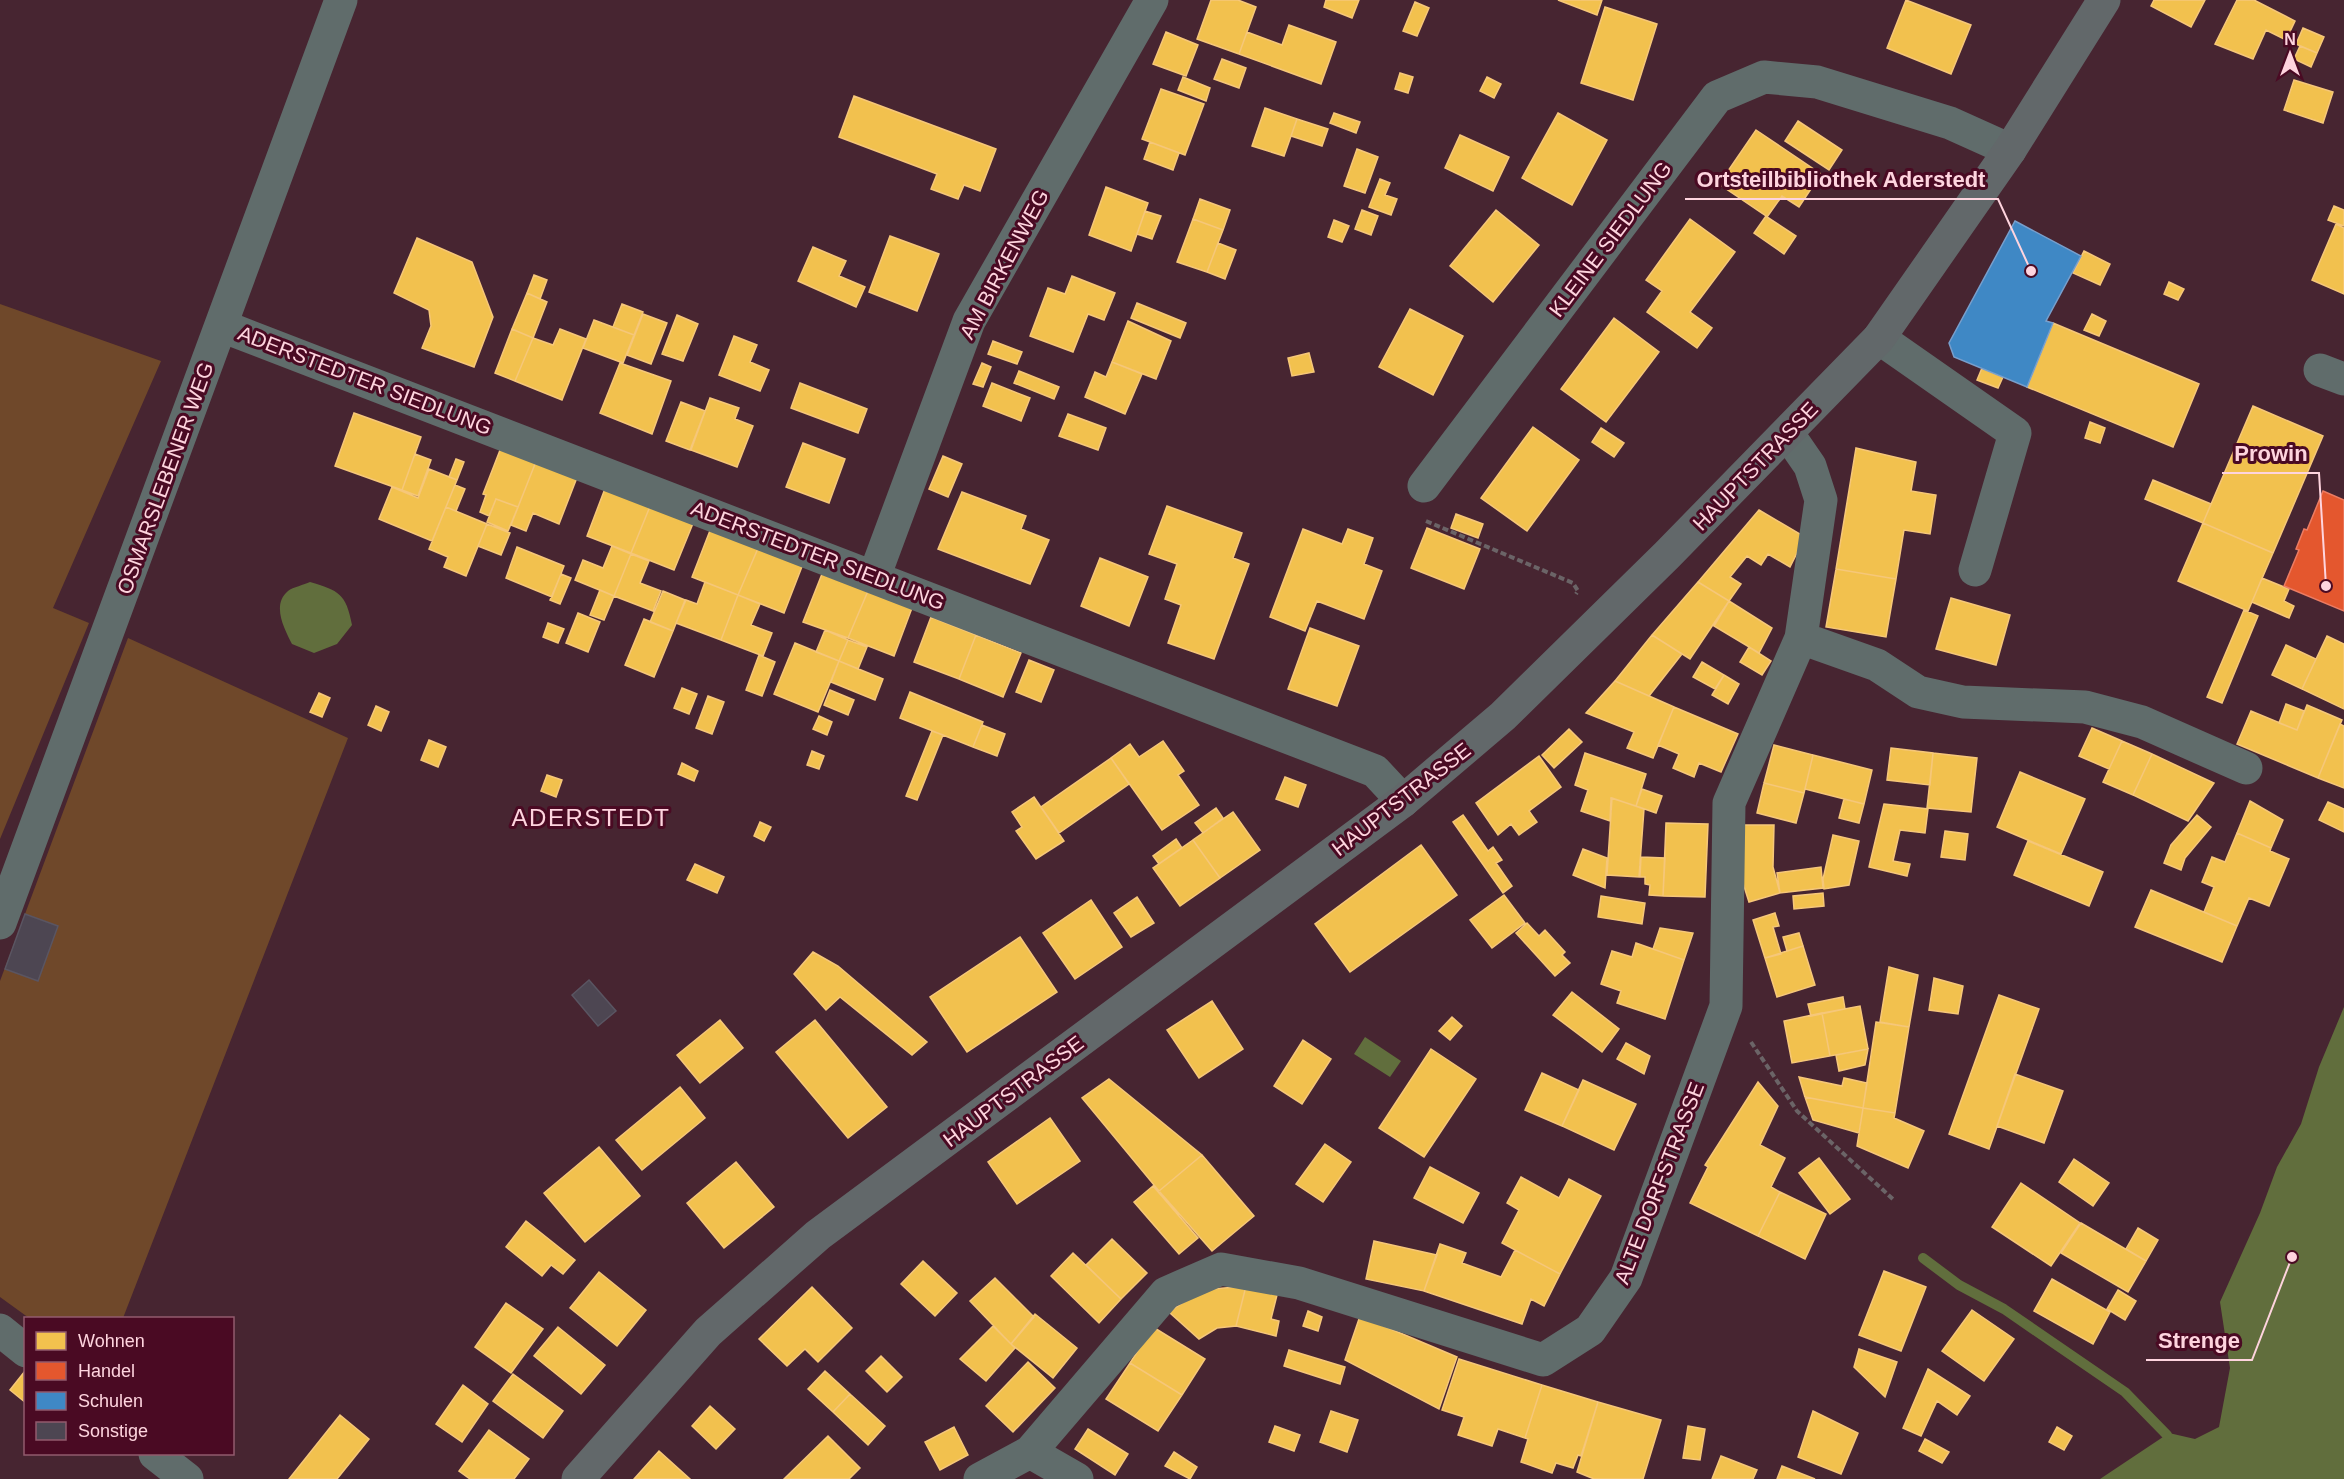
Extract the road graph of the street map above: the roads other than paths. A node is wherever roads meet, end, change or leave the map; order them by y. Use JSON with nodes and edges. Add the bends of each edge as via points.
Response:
{"nodes":[{"id":1,"x":341,"y":0,"type":"edge"},
{"id":2,"x":1152,"y":0,"type":"edge"},
{"id":3,"x":2104,"y":0,"type":"edge"},
{"id":4,"x":2010,"y":150,"type":"junction"},
{"id":5,"x":222,"y":326,"type":"junction"},
{"id":6,"x":1879,"y":338,"type":"junction"},
{"id":7,"x":1788,"y":434,"type":"junction"},
{"id":8,"x":1425,"y":486,"type":"road end"},
{"id":9,"x":1975,"y":570,"type":"dead end"},
{"id":10,"x":874,"y":577,"type":"junction"},
{"id":11,"x":1801,"y":638,"type":"junction"},
{"id":12,"x":2246,"y":768,"type":"dead end"},
{"id":13,"x":1403,"y":801,"type":"junction"},
{"id":14,"x":0,"y":923,"type":"edge"},
{"id":15,"x":0,"y":1330,"type":"edge"},
{"id":16,"x":24,"y":1349,"type":"edge"},
{"id":17,"x":1030,"y":1452,"type":"junction"},
{"id":18,"x":156,"y":1455,"type":"edge"},
{"id":19,"x":187,"y":1479,"type":"edge"},
{"id":20,"x":578,"y":1479,"type":"edge"},
{"id":21,"x":980,"y":1479,"type":"edge"},
{"id":22,"x":1077,"y":1479,"type":"edge"}],
"edges":[{"from":1,"to":5,"type":"street","name":"OSMARSLEBENER WEG"},
{"from":2,"to":10,"type":"street","name":"AM BIRKENWEG","via":[[969,321]]},
{"from":3,"to":4,"type":"main road","name":"HAUPTSTRASSE"},
{"from":4,"to":6,"type":"main road","name":"HAUPTSTRASSE"},
{"from":4,"to":8,"type":"street","name":"KLEINE SIEDLUNG","via":[[1950,123],[1817,82],[1764,77],[1717,97]]},
{"from":5,"to":10,"type":"street","name":"ADERSTEDTER SIEDLUNG"},
{"from":5,"to":14,"type":"street","name":"OSMARSLEBENER WEG"},
{"from":6,"to":7,"type":"main road","name":"HAUPTSTRASSE"},
{"from":6,"to":9,"type":"street","via":[[2016,433]]},
{"from":7,"to":11,"type":"street","name":"ALTE DORFSTRASSE","via":[[1810,466],[1821,500]]},
{"from":7,"to":13,"type":"main road","name":"HAUPTSTRASSE","via":[[1503,716]]},
{"from":10,"to":13,"type":"street","name":"ADERSTEDTER SIEDLUNG","via":[[1375,771]]},
{"from":11,"to":12,"type":"street","via":[[1877,665],[1918,692],[1963,702],[2085,707],[2142,722]]},
{"from":11,"to":17,"type":"street","name":"ALTE DORFSTRASSE","via":[[1729,803],[1726,1006],[1626,1278],[1590,1330],[1543,1360],[1299,1283],[1221,1269],[1166,1293]]},
{"from":13,"to":20,"type":"main road","name":"HAUPTSTRASSE","via":[[818,1235],[708,1332]]},
{"from":15,"to":16,"type":"street"},
{"from":17,"to":21,"type":"street","name":"ALTE DORFSTRASSE"},
{"from":17,"to":22,"type":"street"},
{"from":18,"to":19,"type":"street"}]}
